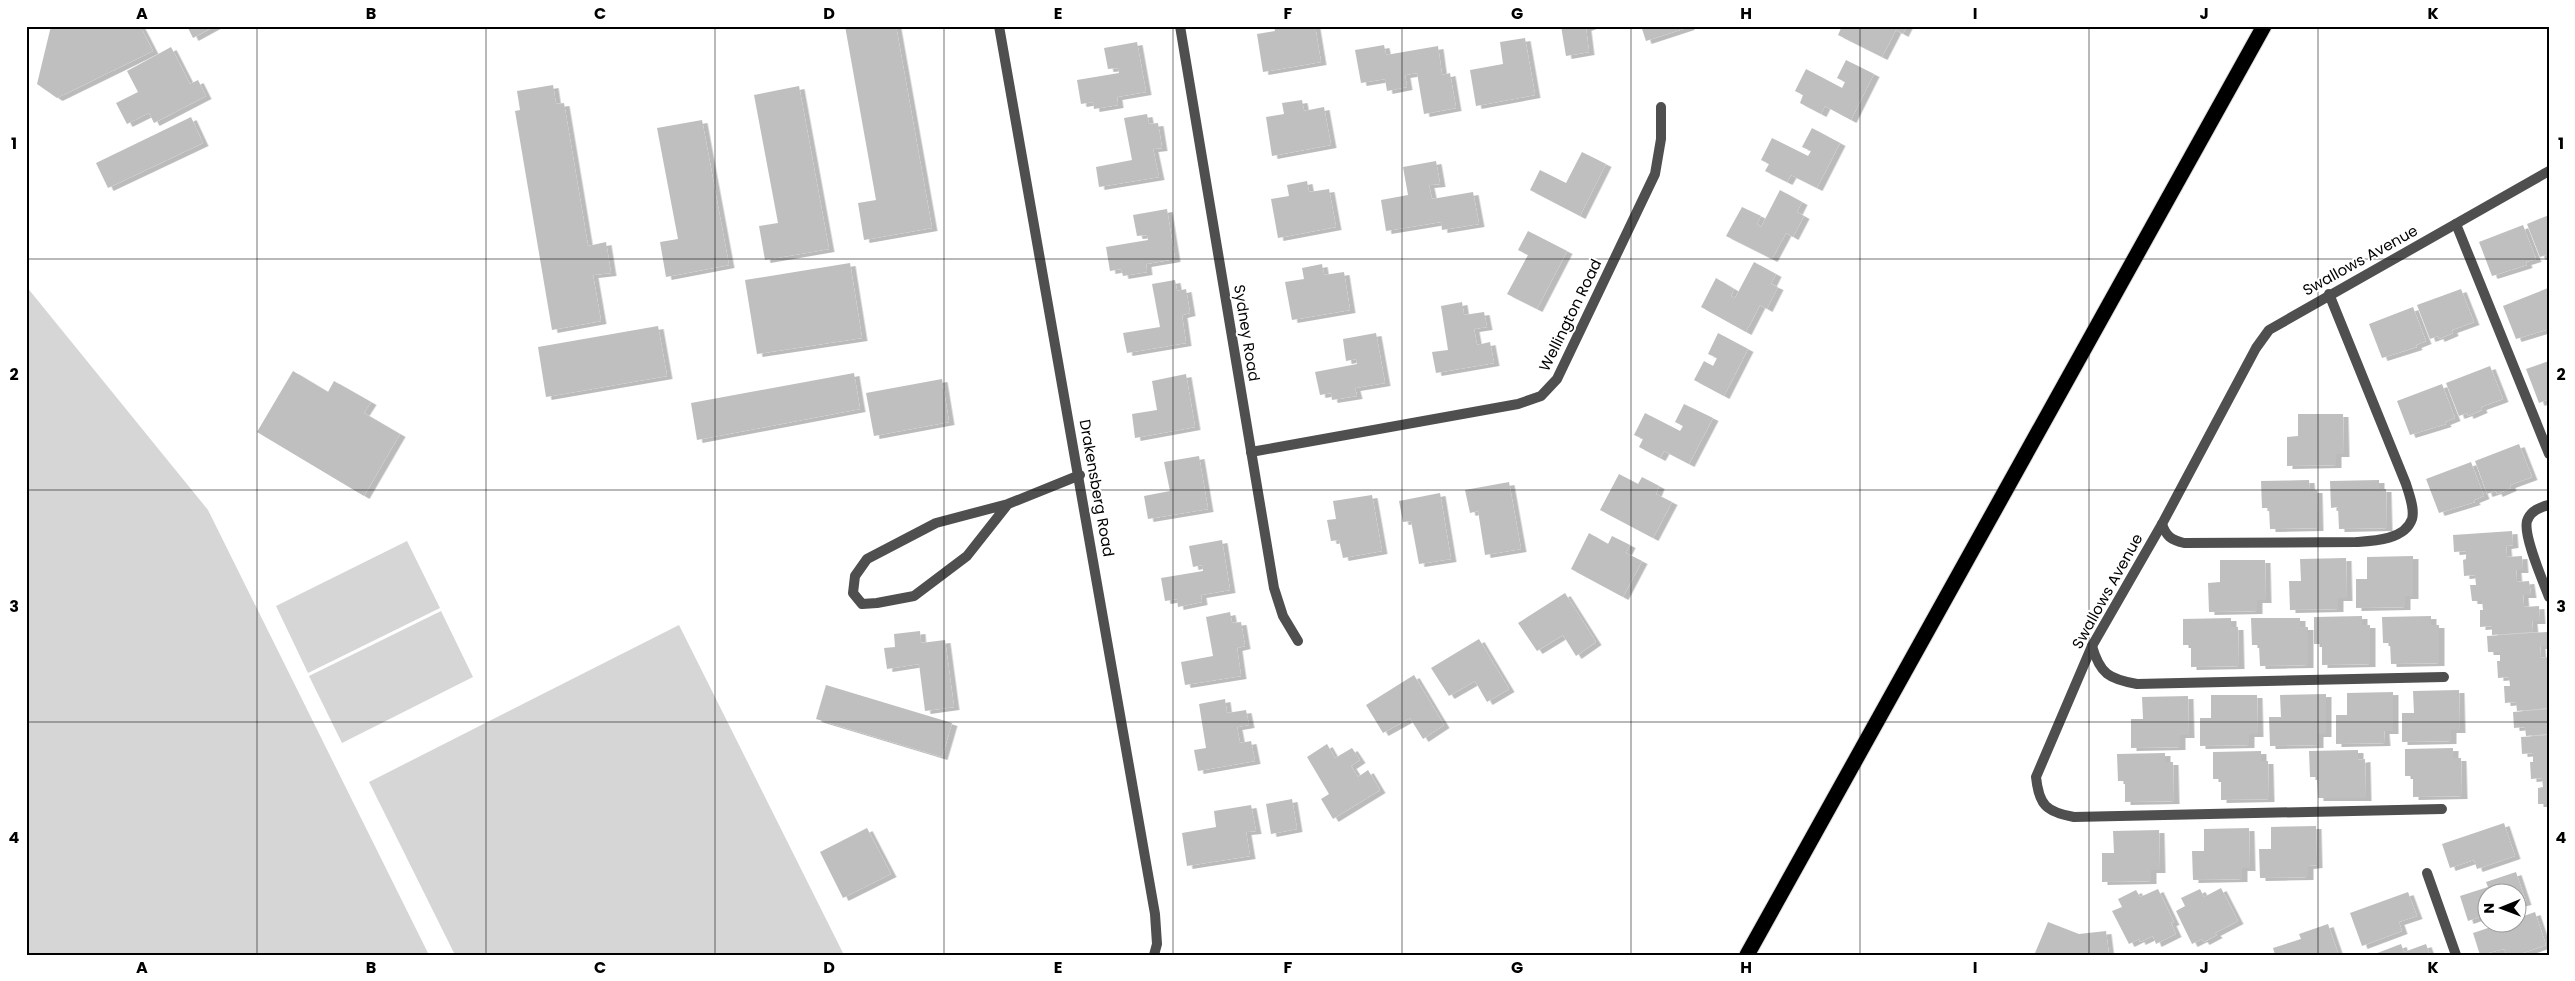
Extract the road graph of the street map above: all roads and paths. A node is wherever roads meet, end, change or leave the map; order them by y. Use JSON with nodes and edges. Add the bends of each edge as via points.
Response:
{"nodes":[{"id":1,"x":999,"y":26,"type":"edge"},
{"id":2,"x":1180,"y":26,"type":"edge"},
{"id":3,"x":2264,"y":26,"type":"edge"},
{"id":4,"x":1661,"y":108,"type":"dead end"},
{"id":5,"x":2549,"y":171,"type":"edge"},
{"id":6,"x":2456,"y":224,"type":"junction"},
{"id":7,"x":2329,"y":294,"type":"junction"},
{"id":8,"x":1251,"y":452,"type":"junction"},
{"id":9,"x":2549,"y":454,"type":"edge"},
{"id":10,"x":1080,"y":475,"type":"junction"},
{"id":11,"x":1008,"y":504,"type":"junction"},
{"id":12,"x":2549,"y":505,"type":"edge"},
{"id":13,"x":2162,"y":524,"type":"junction"},
{"id":14,"x":2549,"y":597,"type":"edge"},
{"id":15,"x":1298,"y":641,"type":"dead end"},
{"id":16,"x":2092,"y":646,"type":"junction"},
{"id":17,"x":2444,"y":677,"type":"dead end"},
{"id":18,"x":2442,"y":809,"type":"dead end"},
{"id":19,"x":2427,"y":873,"type":"dead end"},
{"id":20,"x":1154,"y":955,"type":"edge"},
{"id":21,"x":1747,"y":955,"type":"edge"},
{"id":22,"x":2456,"y":955,"type":"edge"}],
"edges":[{"from":1,"to":10,"type":"street","name":"Drakensberg Road"},
{"from":2,"to":8,"type":"street","name":"Sydney Road"},
{"from":3,"to":21,"type":"highway"},
{"from":4,"to":8,"type":"street","name":"Wellington Road","via":[[1661,139],[1655,174],[1557,379],[1541,396],[1518,404]]},
{"from":5,"to":6,"type":"street","name":"Swallows Avenue"},
{"from":6,"to":7,"type":"street","name":"Swallows Avenue"},
{"from":6,"to":9,"type":"street"},
{"from":7,"to":13,"type":"street","name":"Swallows Avenue","via":[[2269,330],[2238,380]]},
{"from":7,"to":13,"type":"street","via":[[2406,484],[2412,520],[2391,537],[2356,542],[2184,543],[2166,535]]},
{"from":8,"to":15,"type":"street","name":"Sydney Road","via":[[1274,588],[1283,616]]},
{"from":10,"to":11,"type":"street"},
{"from":10,"to":20,"type":"street","name":"Drakensberg Road","via":[[1156,914]]},
{"from":11,"to":11,"type":"street","via":[[936,524],[867,559],[855,576],[853,593],[862,604],[914,596],[967,556]]},
{"from":12,"to":14,"type":"street","via":[[2536,509],[2527,520],[2527,533]]},
{"from":13,"to":16,"type":"street","name":"Swallows Avenue"},
{"from":16,"to":17,"type":"street","via":[[2102,670],[2112,678],[2137,684]]},
{"from":16,"to":18,"type":"street","name":"Swallows Avenue","via":[[2036,777],[2043,804],[2051,811],[2074,817]]},
{"from":19,"to":22,"type":"street"}]}
